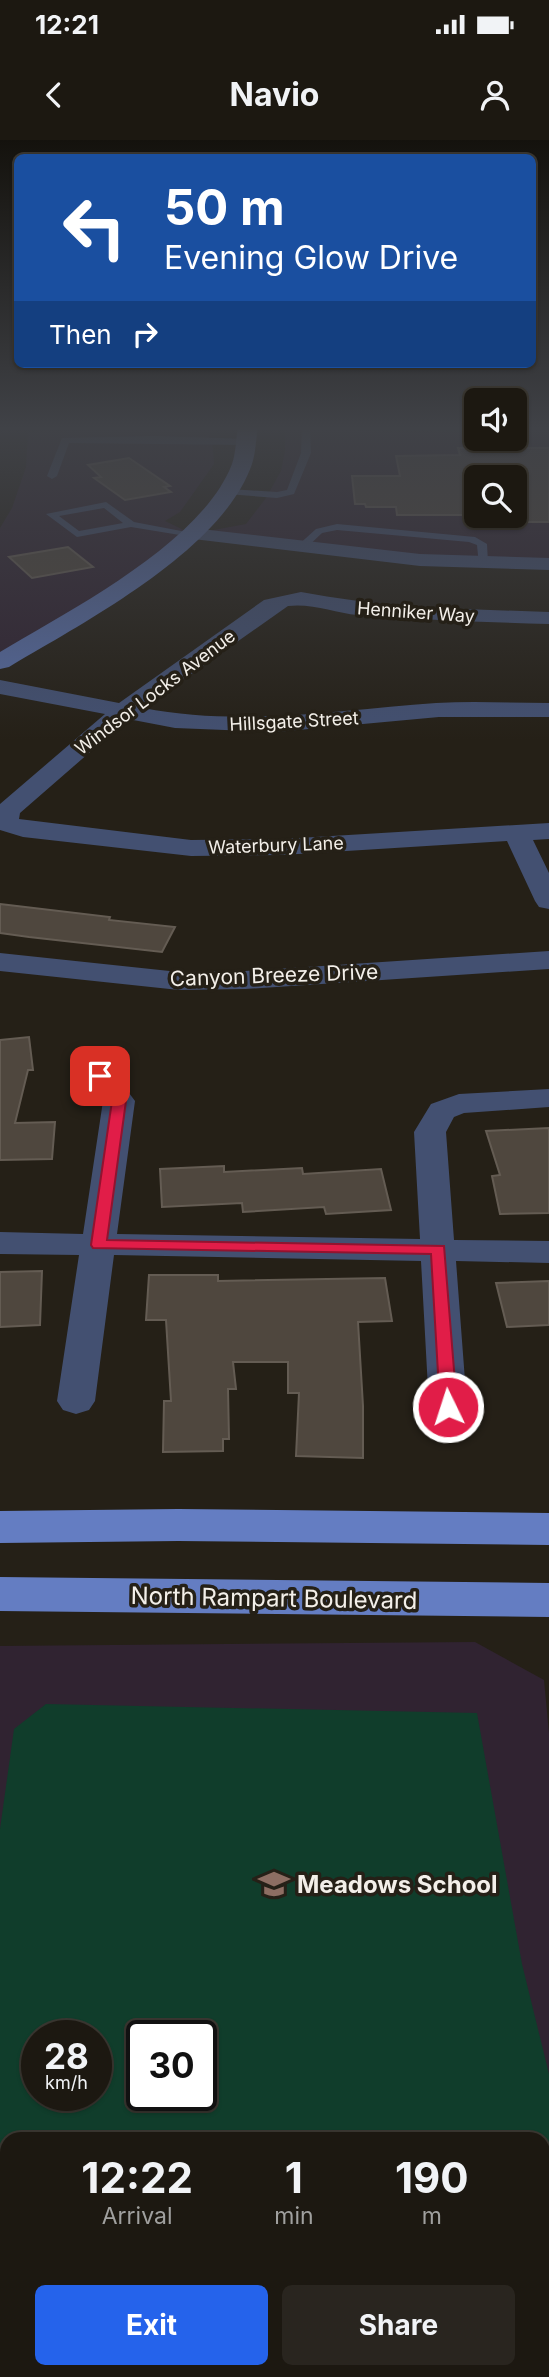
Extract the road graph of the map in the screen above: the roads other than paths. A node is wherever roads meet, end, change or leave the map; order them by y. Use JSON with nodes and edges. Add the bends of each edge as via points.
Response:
{"nodes":[{"id":1,"x":72,"y":530,"type":"edge"},
{"id":2,"x":96,"y":530,"type":"edge"},
{"id":3,"x":170,"y":530,"type":"edge"},
{"id":4,"x":195,"y":530,"type":"edge"},
{"id":5,"x":192,"y":534,"type":"junction"},
{"id":6,"x":549,"y":564,"type":"edge"},
{"id":7,"x":284,"y":600,"type":"joint"},
{"id":8,"x":549,"y":618,"type":"edge"},
{"id":9,"x":0,"y":662,"type":"edge"},
{"id":10,"x":0,"y":687,"type":"edge"},
{"id":11,"x":549,"y":710,"type":"edge"},
{"id":12,"x":122,"y":712,"type":"junction"},
{"id":13,"x":5,"y":823,"type":"joint"},
{"id":14,"x":549,"y":831,"type":"edge"},
{"id":15,"x":516,"y":832,"type":"junction"},
{"id":16,"x":549,"y":901,"type":"edge"},
{"id":17,"x":549,"y":960,"type":"edge"},
{"id":18,"x":0,"y":962,"type":"edge"},
{"id":19,"x":100,"y":1076,"type":"dead end"},
{"id":20,"x":549,"y":1098,"type":"edge"},
{"id":21,"x":0,"y":1244,"type":"edge"},
{"id":22,"x":99,"y":1245,"type":"junction"},
{"id":23,"x":438,"y":1250,"type":"junction"},
{"id":24,"x":549,"y":1252,"type":"edge"},
{"id":25,"x":76,"y":1401,"type":"dead end"},
{"id":26,"x":448,"y":1407,"type":"dead end"},
{"id":27,"x":0,"y":1527,"type":"edge"},
{"id":28,"x":549,"y":1529,"type":"edge"},
{"id":29,"x":0,"y":1594,"type":"edge"},
{"id":30,"x":549,"y":1600,"type":"edge"}],
"edges":[{"from":1,"to":2,"type":"lane","via":[[77,534]]},
{"from":3,"to":5,"type":"lane"},
{"from":4,"to":5,"type":"street"},
{"from":5,"to":6,"type":"street","via":[[421,560]]},
{"from":5,"to":9,"type":"street","via":[[156,564]]},
{"from":7,"to":8,"type":"street","name":"Henniker Way","via":[[301,598],[352,608],[428,614]]},
{"from":7,"to":12,"type":"street","name":"Windsor Locks Avenue"},
{"from":10,"to":12,"type":"street","name":"Hillsgate Street"},
{"from":11,"to":12,"type":"street","name":"Hillsgate Street","via":[[439,710],[275,725],[175,721]]},
{"from":12,"to":13,"type":"street","name":"Windsor Locks Avenue","via":[[8,810]]},
{"from":13,"to":15,"type":"street","name":"Waterbury Lane","via":[[23,829],[191,848]]},
{"from":14,"to":15,"type":"street","name":"Waterbury Lane"},
{"from":15,"to":16,"type":"street"},
{"from":17,"to":18,"type":"street","name":"Canyon Breeze Drive","via":[[179,981]]},
{"from":19,"to":22,"type":"street","via":[[119,1101]]},
{"from":20,"to":23,"type":"street","via":[[459,1104],[442,1111],[430,1132]]},
{"from":21,"to":22,"type":"street"},
{"from":22,"to":23,"type":"street"},
{"from":22,"to":25,"type":"street"},
{"from":23,"to":24,"type":"street"},
{"from":23,"to":26,"type":"street"},
{"from":27,"to":28,"type":"main road"},
{"from":29,"to":30,"type":"main road","name":"North Rampart Boulevard"}]}
